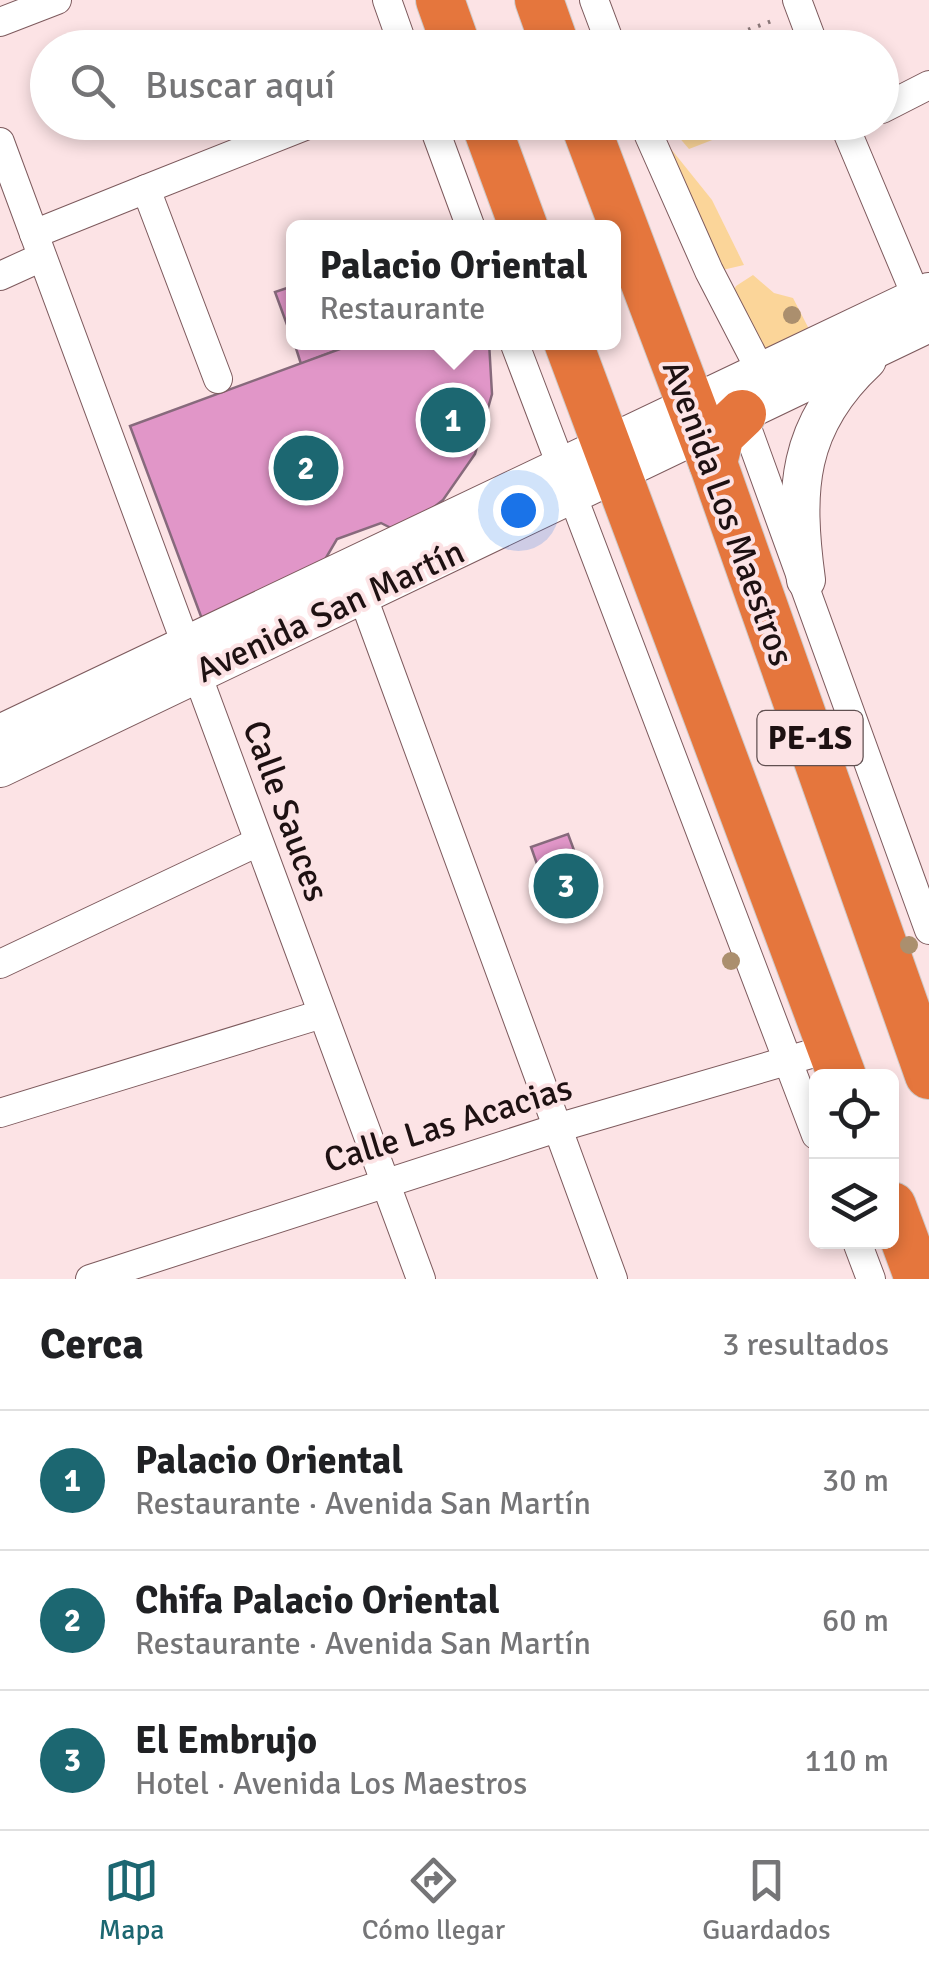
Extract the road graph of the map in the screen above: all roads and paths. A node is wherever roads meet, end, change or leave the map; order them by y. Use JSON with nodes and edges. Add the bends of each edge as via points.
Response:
{"nodes":[{"id":1,"x":57,"y":0,"type":"edge"},
{"id":2,"x":387,"y":0,"type":"edge"},
{"id":3,"x":440,"y":0,"type":"edge"},
{"id":4,"x":540,"y":0,"type":"edge"},
{"id":5,"x":594,"y":0,"type":"edge"},
{"id":6,"x":799,"y":5,"type":"edge"},
{"id":7,"x":0,"y":22,"type":"edge"},
{"id":8,"x":398,"y":30,"type":"edge"},
{"id":9,"x":451,"y":30,"type":"edge"},
{"id":10,"x":550,"y":30,"type":"edge"},
{"id":11,"x":605,"y":30,"type":"edge"},
{"id":12,"x":741,"y":30,"type":"edge"},
{"id":13,"x":808,"y":30,"type":"edge"},
{"id":14,"x":929,"y":85,"type":"edge"},
{"id":15,"x":899,"y":100,"type":"edge"},
{"id":16,"x":270,"y":140,"type":"edge"},
{"id":17,"x":439,"y":140,"type":"edge"},
{"id":18,"x":492,"y":140,"type":"edge"},
{"id":19,"x":593,"y":140,"type":"edge"},
{"id":20,"x":648,"y":140,"type":"edge"},
{"id":21,"x":854,"y":140,"type":"edge"},
{"id":22,"x":0,"y":142,"type":"edge"},
{"id":23,"x":146,"y":189,"type":"junction"},
{"id":24,"x":468,"y":220,"type":"edge"},
{"id":25,"x":521,"y":220,"type":"edge"},
{"id":26,"x":38,"y":246,"type":"junction"},
{"id":27,"x":0,"y":276,"type":"edge"},
{"id":28,"x":925,"y":304,"type":"edge"},
{"id":29,"x":883,"y":345,"type":"junction"},
{"id":30,"x":517,"y":350,"type":"edge"},
{"id":31,"x":571,"y":350,"type":"edge"},
{"id":32,"x":218,"y":379,"type":"dead end"},
{"id":33,"x":722,"y":406,"type":"junction"},
{"id":34,"x":611,"y":458,"type":"junction"},
{"id":35,"x":566,"y":482,"type":"junction"},
{"id":36,"x":356,"y":580,"type":"junction"},
{"id":37,"x":806,"y":580,"type":"junction"},
{"id":38,"x":190,"y":660,"type":"junction"},
{"id":39,"x":0,"y":734,"type":"edge"},
{"id":40,"x":0,"y":768,"type":"edge"},
{"id":41,"x":256,"y":843,"type":"junction"},
{"id":42,"x":916,"y":852,"type":"edge"},
{"id":43,"x":929,"y":930,"type":"edge"},
{"id":44,"x":0,"y":964,"type":"edge"},
{"id":45,"x":322,"y":1014,"type":"junction"},
{"id":46,"x":820,"y":1061,"type":"edge"},
{"id":47,"x":929,"y":1074,"type":"edge"},
{"id":48,"x":0,"y":1113,"type":"edge"},
{"id":49,"x":557,"y":1128,"type":"junction"},
{"id":50,"x":385,"y":1182,"type":"junction"},
{"id":51,"x":899,"y":1225,"type":"edge"},
{"id":52,"x":860,"y":1249,"type":"edge"},
{"id":53,"x":144,"y":1271,"type":"edge"},
{"id":54,"x":90,"y":1279,"type":"edge"},
{"id":55,"x":421,"y":1279,"type":"edge"},
{"id":56,"x":613,"y":1279,"type":"edge"},
{"id":57,"x":871,"y":1279,"type":"edge"},
{"id":58,"x":919,"y":1279,"type":"edge"}],
"edges":[{"from":1,"to":7,"type":"street"},
{"from":2,"to":8,"type":"street"},
{"from":3,"to":9,"type":"highway"},
{"from":4,"to":10,"type":"highway"},
{"from":5,"to":11,"type":"street"},
{"from":6,"to":12,"type":"path"},
{"from":6,"to":13,"type":"street"},
{"from":14,"to":15,"type":"street"},
{"from":16,"to":23,"type":"street"},
{"from":17,"to":24,"type":"street"},
{"from":18,"to":25,"type":"highway"},
{"from":19,"to":33,"type":"highway","name":"Avenida Los Maestros","number":"PE-1S"},
{"from":20,"to":33,"type":"street"},
{"from":21,"to":28,"type":"street"},
{"from":22,"to":26,"type":"street","name":"Calle Sauces"},
{"from":23,"to":26,"type":"street"},
{"from":23,"to":32,"type":"street"},
{"from":26,"to":27,"type":"street"},
{"from":26,"to":38,"type":"street","name":"Calle Sauces"},
{"from":28,"to":29,"type":"main road","name":"Avenida San Martín"},
{"from":28,"to":33,"type":"main road","name":"Avenida San Martín"},
{"from":29,"to":33,"type":"main road","name":"Avenida San Martín"},
{"from":29,"to":37,"type":"main road","via":[[829,403],[808,446],[798,518]]},
{"from":30,"to":35,"type":"street"},
{"from":31,"to":34,"type":"highway","number":"PE-1S"},
{"from":33,"to":34,"type":"main road","name":"Avenida San Martín"},
{"from":33,"to":37,"type":"street","name":"Avenida Los Maestros"},
{"from":33,"to":47,"type":"highway","name":"Avenida Los Maestros","number":"PE-1S"},
{"from":34,"to":35,"type":"main road","name":"Avenida San Martín"},
{"from":34,"to":46,"type":"highway","number":"PE-1S"},
{"from":35,"to":36,"type":"main road","name":"Avenida San Martín"},
{"from":35,"to":46,"type":"street"},
{"from":36,"to":38,"type":"main road","name":"Avenida San Martín"},
{"from":36,"to":49,"type":"street"},
{"from":37,"to":42,"type":"street","name":"Avenida Los Maestros"},
{"from":38,"to":39,"type":"main road","name":"Avenida San Martín"},
{"from":38,"to":40,"type":"main road","name":"Avenida San Martín"},
{"from":38,"to":41,"type":"street","name":"Calle Sauces"},
{"from":41,"to":44,"type":"street"},
{"from":41,"to":45,"type":"street","name":"Calle Sauces"},
{"from":42,"to":43,"type":"street","name":"Avenida Los Maestros"},
{"from":45,"to":48,"type":"street"},
{"from":45,"to":50,"type":"street","name":"Calle Sauces"},
{"from":46,"to":49,"type":"street","name":"Calle Las Acacias"},
{"from":49,"to":50,"type":"street","name":"Calle Las Acacias"},
{"from":49,"to":56,"type":"street"},
{"from":50,"to":53,"type":"street","name":"Calle Las Acacias"},
{"from":50,"to":55,"type":"street","name":"Calle Sauces"},
{"from":51,"to":58,"type":"highway"},
{"from":52,"to":57,"type":"street"},
{"from":53,"to":54,"type":"street","name":"Calle Las Acacias"}]}
